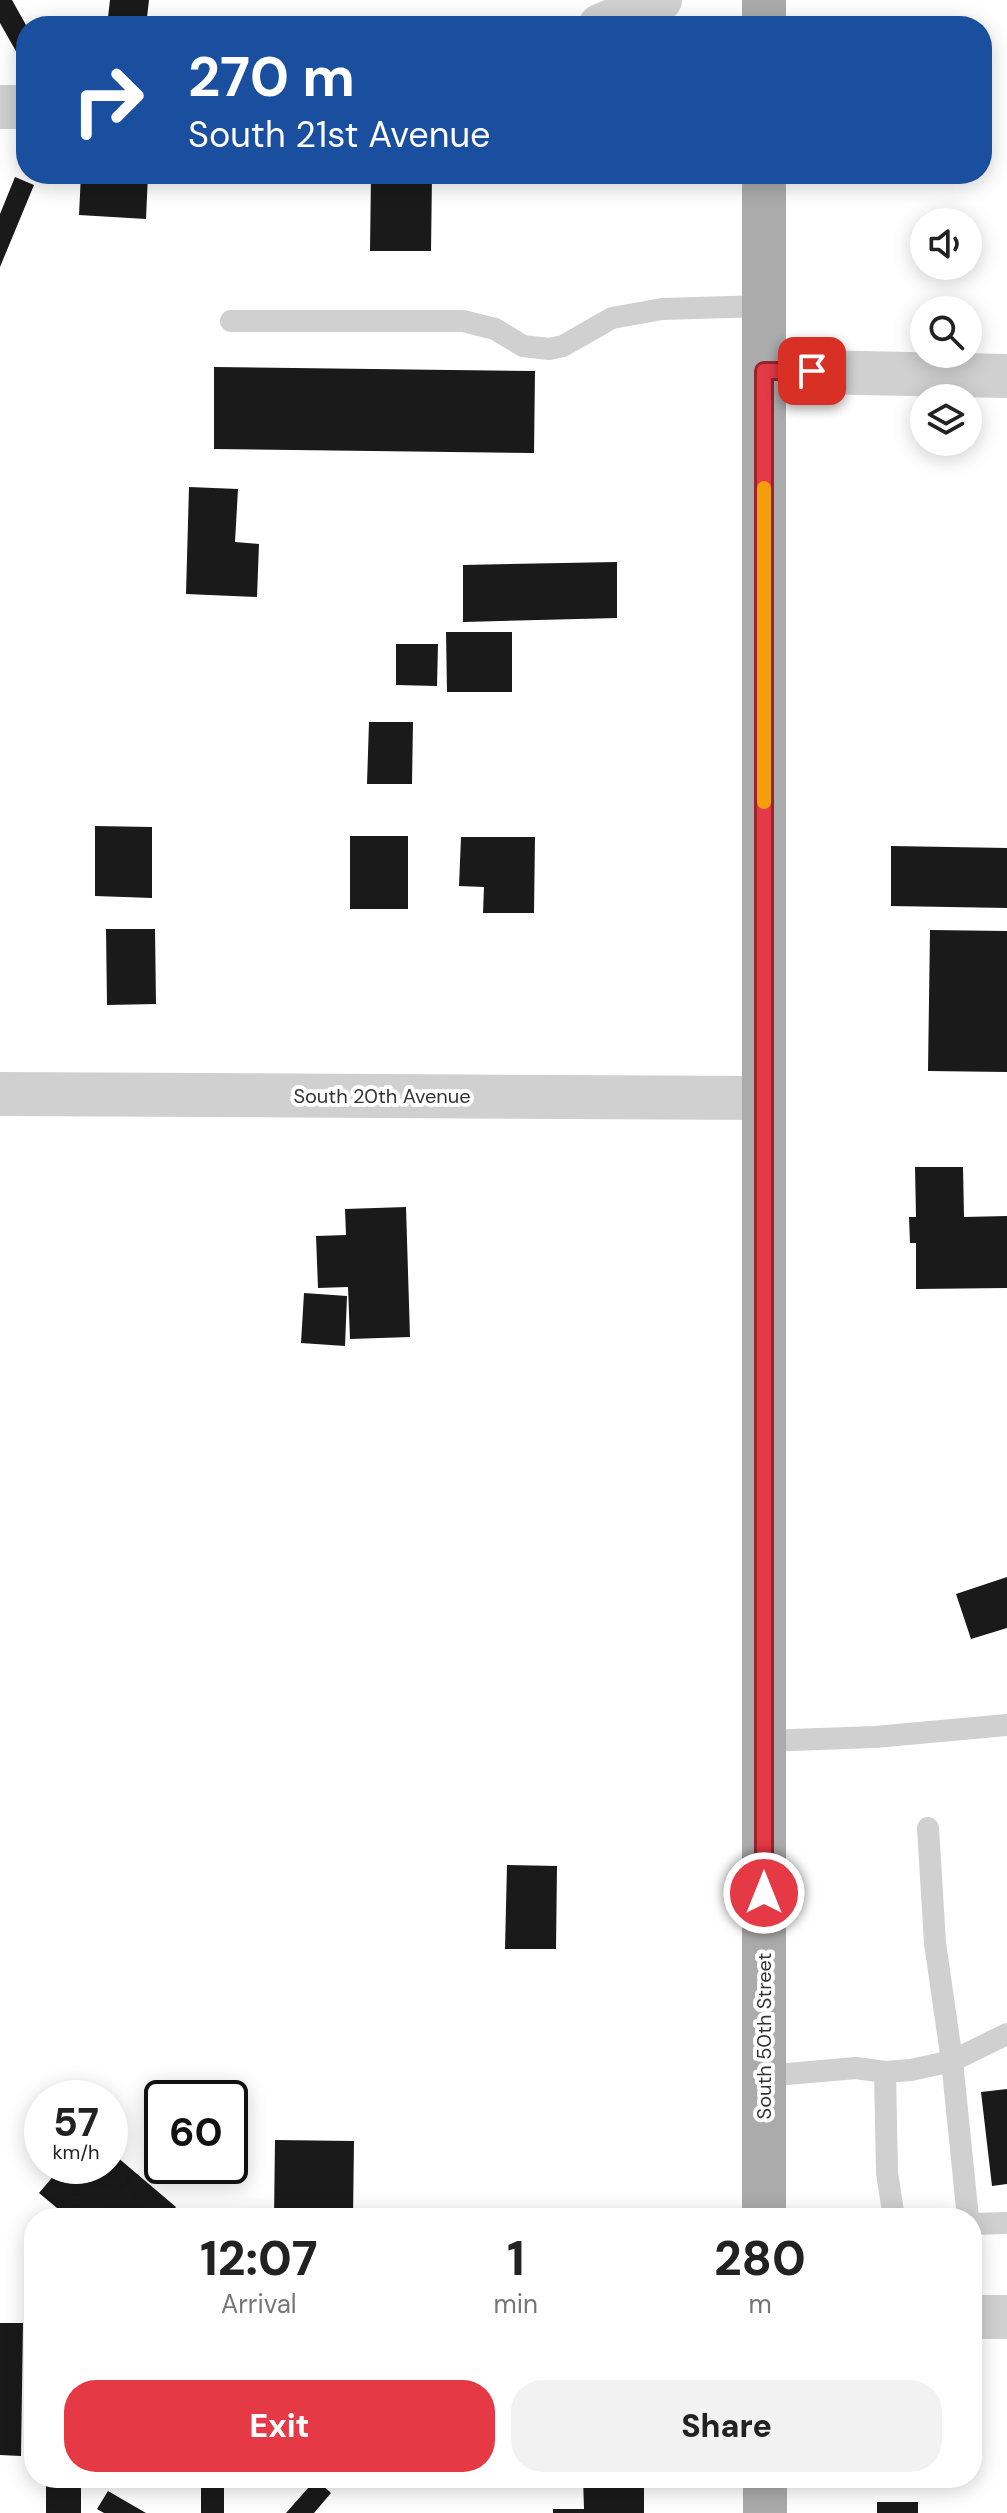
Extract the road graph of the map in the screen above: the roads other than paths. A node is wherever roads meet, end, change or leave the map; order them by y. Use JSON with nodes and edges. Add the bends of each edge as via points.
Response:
{"nodes":[{"id":1,"x":660,"y":0,"type":"edge"},
{"id":2,"x":623,"y":16,"type":"edge"},
{"id":3,"x":764,"y":184,"type":"edge"},
{"id":4,"x":764,"y":306,"type":"junction"},
{"id":5,"x":231,"y":321,"type":"dead end"},
{"id":6,"x":764,"y":371,"type":"junction"},
{"id":7,"x":1007,"y":376,"type":"edge"},
{"id":8,"x":0,"y":1094,"type":"edge"},
{"id":9,"x":764,"y":1098,"type":"junction"},
{"id":10,"x":1007,"y":1725,"type":"edge"},
{"id":11,"x":764,"y":1741,"type":"junction"},
{"id":12,"x":928,"y":1828,"type":"dead end"},
{"id":13,"x":1007,"y":2034,"type":"edge"},
{"id":14,"x":952,"y":2061,"type":"junction"},
{"id":15,"x":885,"y":2072,"type":"junction"},
{"id":16,"x":764,"y":2076,"type":"junction"},
{"id":17,"x":764,"y":2208,"type":"edge"},
{"id":18,"x":892,"y":2208,"type":"edge"},
{"id":19,"x":967,"y":2208,"type":"edge"},
{"id":20,"x":1007,"y":2223,"type":"edge"},
{"id":21,"x":982,"y":2224,"type":"edge"},
{"id":22,"x":982,"y":2317,"type":"edge"},
{"id":23,"x":1007,"y":2317,"type":"edge"},
{"id":24,"x":765,"y":2488,"type":"edge"},
{"id":25,"x":765,"y":2513,"type":"edge"}],
"edges":[{"from":1,"to":2,"type":"street"},
{"from":3,"to":4,"type":"main road","name":"South 50th Street"},
{"from":4,"to":5,"type":"lane","via":[[662,309],[612,318],[549,349],[523,346],[495,329],[463,321]]},
{"from":4,"to":6,"type":"main road","name":"South 50th Street"},
{"from":6,"to":7,"type":"street"},
{"from":6,"to":9,"type":"main road","name":"South 50th Street"},
{"from":8,"to":9,"type":"street","name":"South 20th Avenue"},
{"from":9,"to":11,"type":"main road","name":"South 50th Street"},
{"from":10,"to":11,"type":"lane"},
{"from":11,"to":16,"type":"main road","name":"South 50th Street"},
{"from":12,"to":14,"type":"lane","via":[[935,1943]]},
{"from":13,"to":14,"type":"lane"},
{"from":14,"to":15,"type":"lane"},
{"from":14,"to":19,"type":"lane"},
{"from":15,"to":16,"type":"lane","via":[[856,2068]]},
{"from":15,"to":18,"type":"lane"},
{"from":16,"to":17,"type":"main road","name":"South 50th Street"},
{"from":20,"to":21,"type":"lane"},
{"from":22,"to":23,"type":"street"},
{"from":24,"to":25,"type":"main road"}]}
